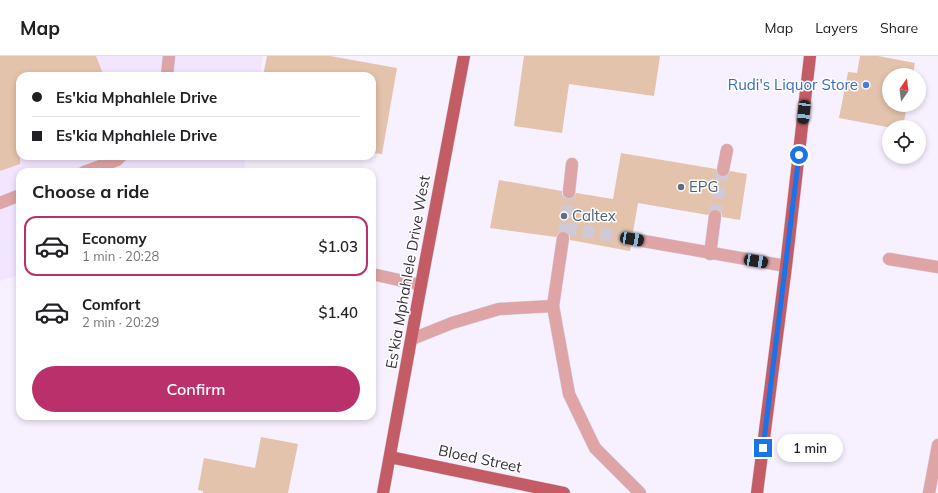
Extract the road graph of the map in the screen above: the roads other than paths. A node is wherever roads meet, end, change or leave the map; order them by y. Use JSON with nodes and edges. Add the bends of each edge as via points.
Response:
{"nodes":[{"id":1,"x":168,"y":56,"type":"edge"},
{"id":2,"x":464,"y":56,"type":"edge"},
{"id":3,"x":810,"y":56,"type":"edge"},
{"id":4,"x":167,"y":72,"type":"edge"},
{"id":5,"x":727,"y":150,"type":"dead end"},
{"id":6,"x":117,"y":160,"type":"edge"},
{"id":7,"x":572,"y":164,"type":"dead end"},
{"id":8,"x":95,"y":168,"type":"edge"},
{"id":9,"x":723,"y":170,"type":"tunnel mouth"},
{"id":10,"x":569,"y":192,"type":"tunnel mouth"},
{"id":11,"x":16,"y":197,"type":"edge"},
{"id":12,"x":0,"y":203,"type":"edge"},
{"id":13,"x":715,"y":216,"type":"tunnel mouth"},
{"id":14,"x":563,"y":238,"type":"tunnel mouth"},
{"id":15,"x":632,"y":239,"type":"tunnel mouth"},
{"id":16,"x":710,"y":254,"type":"junction"},
{"id":17,"x":889,"y":260,"type":"dead end"},
{"id":18,"x":786,"y":266,"type":"junction"},
{"id":19,"x":938,"y":268,"type":"edge"},
{"id":20,"x":376,"y":275,"type":"edge"},
{"id":21,"x":420,"y":285,"type":"junction"},
{"id":22,"x":553,"y":306,"type":"junction"},
{"id":23,"x":412,"y":340,"type":"junction"},
{"id":24,"x":938,"y":445,"type":"edge"},
{"id":25,"x":390,"y":457,"type":"junction"},
{"id":26,"x":383,"y":493,"type":"edge"},
{"id":27,"x":564,"y":493,"type":"edge"},
{"id":28,"x":640,"y":493,"type":"edge"},
{"id":29,"x":757,"y":493,"type":"edge"},
{"id":30,"x":929,"y":493,"type":"edge"}],
"edges":[{"from":1,"to":4,"type":"street"},
{"from":2,"to":21,"type":"main road","name":"Es'kia Mphahlele Drive West"},
{"from":3,"to":18,"type":"main road"},
{"from":5,"to":9,"type":"street"},
{"from":6,"to":8,"type":"street"},
{"from":7,"to":10,"type":"street"},
{"from":11,"to":12,"type":"street"},
{"from":13,"to":16,"type":"street"},
{"from":14,"to":22,"type":"street"},
{"from":15,"to":16,"type":"street"},
{"from":16,"to":18,"type":"street"},
{"from":17,"to":19,"type":"street"},
{"from":18,"to":29,"type":"main road"},
{"from":20,"to":21,"type":"street"},
{"from":21,"to":23,"type":"main road","name":"Es'kia Mphahlele Drive West"},
{"from":22,"to":23,"type":"street","via":[[499,309],[452,323]]},
{"from":22,"to":28,"type":"street","via":[[569,394],[595,448]]},
{"from":23,"to":25,"type":"main road","name":"Es'kia Mphahlele Drive West"},
{"from":24,"to":30,"type":"street"},
{"from":25,"to":26,"type":"main road","name":"Es'kia Mphahlele Drive West"},
{"from":25,"to":27,"type":"main road","name":"Bloed Street"}]}
